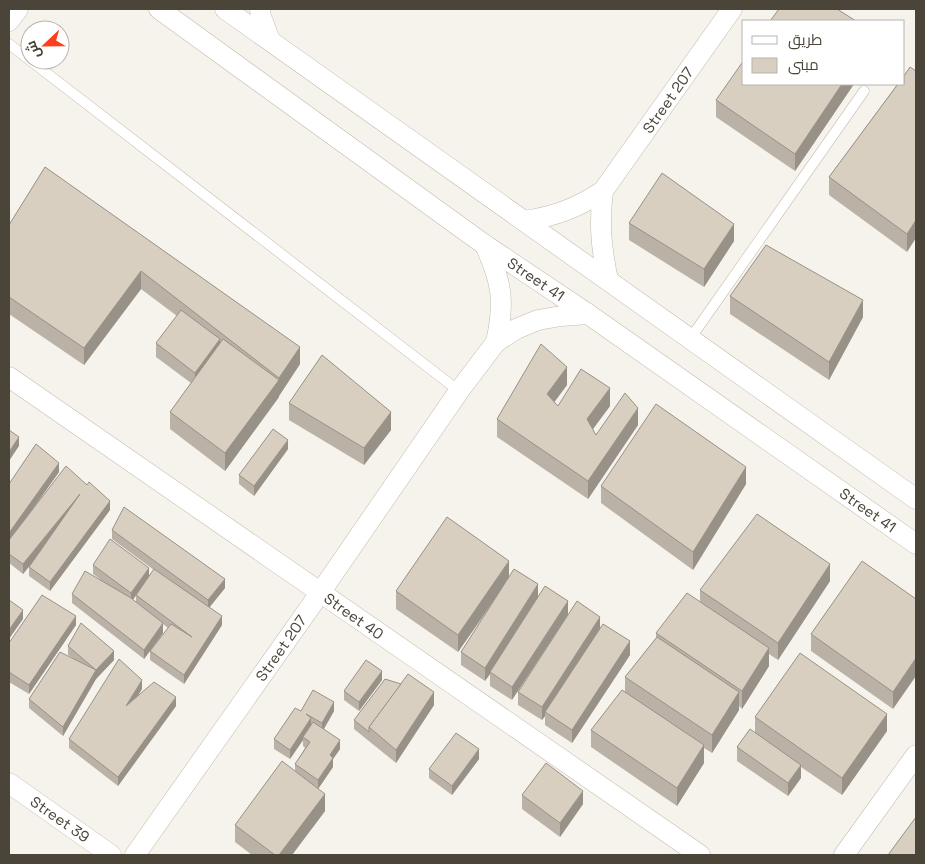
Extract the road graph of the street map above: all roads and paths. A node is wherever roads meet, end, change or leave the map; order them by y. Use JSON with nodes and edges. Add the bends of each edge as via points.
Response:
{"nodes":[{"id":1,"x":18,"y":9,"type":"edge"},
{"id":2,"x":158,"y":9,"type":"edge"},
{"id":3,"x":225,"y":9,"type":"edge"},
{"id":4,"x":260,"y":9,"type":"edge"},
{"id":5,"x":732,"y":9,"type":"edge"},
{"id":6,"x":9,"y":21,"type":"edge"},
{"id":7,"x":270,"y":40,"type":"junction"},
{"id":8,"x":9,"y":44,"type":"edge"},
{"id":9,"x":864,"y":90,"type":"dead end"},
{"id":10,"x":603,"y":191,"type":"junction"},
{"id":11,"x":524,"y":221,"type":"junction"},
{"id":12,"x":485,"y":245,"type":"junction"},
{"id":13,"x":608,"y":280,"type":"junction"},
{"id":14,"x":588,"y":314,"type":"junction"},
{"id":15,"x":690,"y":339,"type":"junction"},
{"id":16,"x":496,"y":342,"type":"junction"},
{"id":17,"x":9,"y":377,"type":"edge"},
{"id":18,"x":459,"y":391,"type":"junction"},
{"id":19,"x":916,"y":499,"type":"edge"},
{"id":20,"x":916,"y":544,"type":"edge"},
{"id":21,"x":320,"y":593,"type":"junction"},
{"id":22,"x":916,"y":755,"type":"edge"},
{"id":23,"x":9,"y":783,"type":"edge"},
{"id":24,"x":111,"y":855,"type":"edge"},
{"id":25,"x":135,"y":855,"type":"edge"},
{"id":26,"x":700,"y":855,"type":"edge"},
{"id":27,"x":844,"y":855,"type":"edge"}],
"edges":[{"from":1,"to":6,"type":"street"},
{"from":2,"to":12,"type":"street","name":"Street 41"},
{"from":3,"to":7,"type":"street"},
{"from":4,"to":7,"type":"street"},
{"from":5,"to":10,"type":"street","name":"Street 207"},
{"from":7,"to":11,"type":"street"},
{"from":8,"to":18,"type":"lane"},
{"from":9,"to":15,"type":"lane"},
{"from":10,"to":11,"type":"street","name":"Street 207","via":[[567,211]]},
{"from":10,"to":13,"type":"street","name":"Street 207","via":[[600,235]]},
{"from":11,"to":13,"type":"street"},
{"from":12,"to":14,"type":"street","name":"Street 41"},
{"from":12,"to":16,"type":"street","name":"Street 207","via":[[496,268],[501,292],[501,318]]},
{"from":13,"to":15,"type":"street"},
{"from":14,"to":16,"type":"street","name":"Street 207","via":[[538,320]]},
{"from":14,"to":20,"type":"street","name":"Street 41"},
{"from":15,"to":19,"type":"street"},
{"from":16,"to":18,"type":"street","name":"Street 207"},
{"from":17,"to":21,"type":"street","name":"Street 40"},
{"from":18,"to":21,"type":"street","name":"Street 207"},
{"from":21,"to":25,"type":"street","name":"Street 207"},
{"from":21,"to":26,"type":"street","name":"Street 40"},
{"from":22,"to":27,"type":"street"},
{"from":23,"to":24,"type":"street","name":"Street 39"}]}
